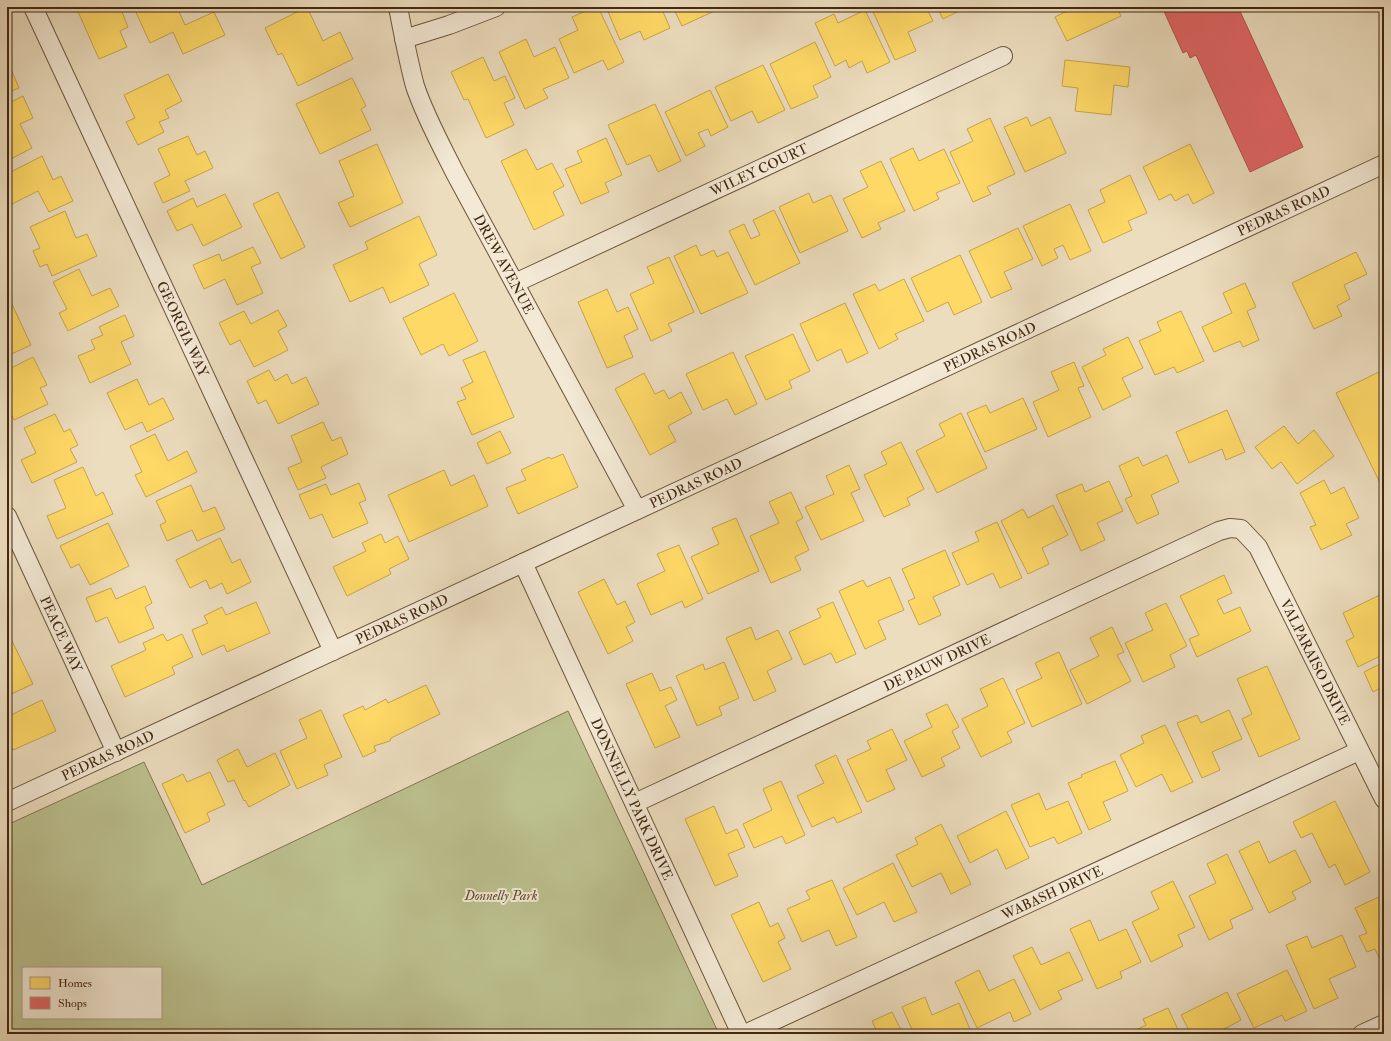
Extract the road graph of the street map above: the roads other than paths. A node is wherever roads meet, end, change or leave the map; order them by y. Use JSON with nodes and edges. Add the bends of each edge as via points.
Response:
{"nodes":[{"id":1,"x":33,"y":7,"type":"edge"},
{"id":2,"x":398,"y":7,"type":"edge"},
{"id":3,"x":496,"y":7,"type":"edge"},
{"id":4,"x":404,"y":39,"type":"junction"},
{"id":5,"x":1003,"y":56,"type":"dead end"},
{"id":6,"x":1384,"y":164,"type":"edge"},
{"id":7,"x":515,"y":283,"type":"junction"},
{"id":8,"x":637,"y":510,"type":"junction"},
{"id":9,"x":7,"y":516,"type":"edge"},
{"id":10,"x":1241,"y":529,"type":"joint"},
{"id":11,"x":523,"y":563,"type":"junction"},
{"id":12,"x":334,"y":651,"type":"junction"},
{"id":13,"x":1359,"y":751,"type":"junction"},
{"id":14,"x":116,"y":752,"type":"junction"},
{"id":15,"x":1384,"y":799,"type":"edge"},
{"id":16,"x":7,"y":802,"type":"edge"},
{"id":17,"x":635,"y":803,"type":"junction"},
{"id":18,"x":1384,"y":1024,"type":"edge"},
{"id":19,"x":741,"y":1034,"type":"edge"},
{"id":20,"x":745,"y":1034,"type":"edge"},
{"id":21,"x":1362,"y":1034,"type":"edge"}],
"edges":[{"from":1,"to":12,"type":"street","name":"GEORGIA WAY"},
{"from":2,"to":4,"type":"street","name":"DREW AVENUE"},
{"from":3,"to":4,"type":"street"},
{"from":4,"to":7,"type":"street","name":"DREW AVENUE","via":[[416,87],[432,125]]},
{"from":5,"to":7,"type":"street","name":"WILEY COURT"},
{"from":6,"to":8,"type":"street","name":"PEDRAS ROAD"},
{"from":7,"to":8,"type":"street","name":"DREW AVENUE"},
{"from":8,"to":11,"type":"street","name":"PEDRAS ROAD"},
{"from":9,"to":14,"type":"street","name":"PEACE WAY"},
{"from":10,"to":13,"type":"street","name":"VALPARAISO DRIVE","via":[[1258,546]]},
{"from":10,"to":17,"type":"street","name":"DE PAUW DRIVE","via":[[1219,531]]},
{"from":11,"to":12,"type":"street","name":"PEDRAS ROAD"},
{"from":11,"to":17,"type":"street","name":"DONNELLY PARK DRIVE"},
{"from":12,"to":14,"type":"street","name":"PEDRAS ROAD"},
{"from":13,"to":15,"type":"street","name":"VALPARAISO DRIVE"},
{"from":13,"to":20,"type":"street","name":"WABASH DRIVE"},
{"from":14,"to":16,"type":"street","name":"PEDRAS ROAD"},
{"from":17,"to":19,"type":"street","name":"DONNELLY PARK DRIVE"},
{"from":18,"to":21,"type":"street"}]}
